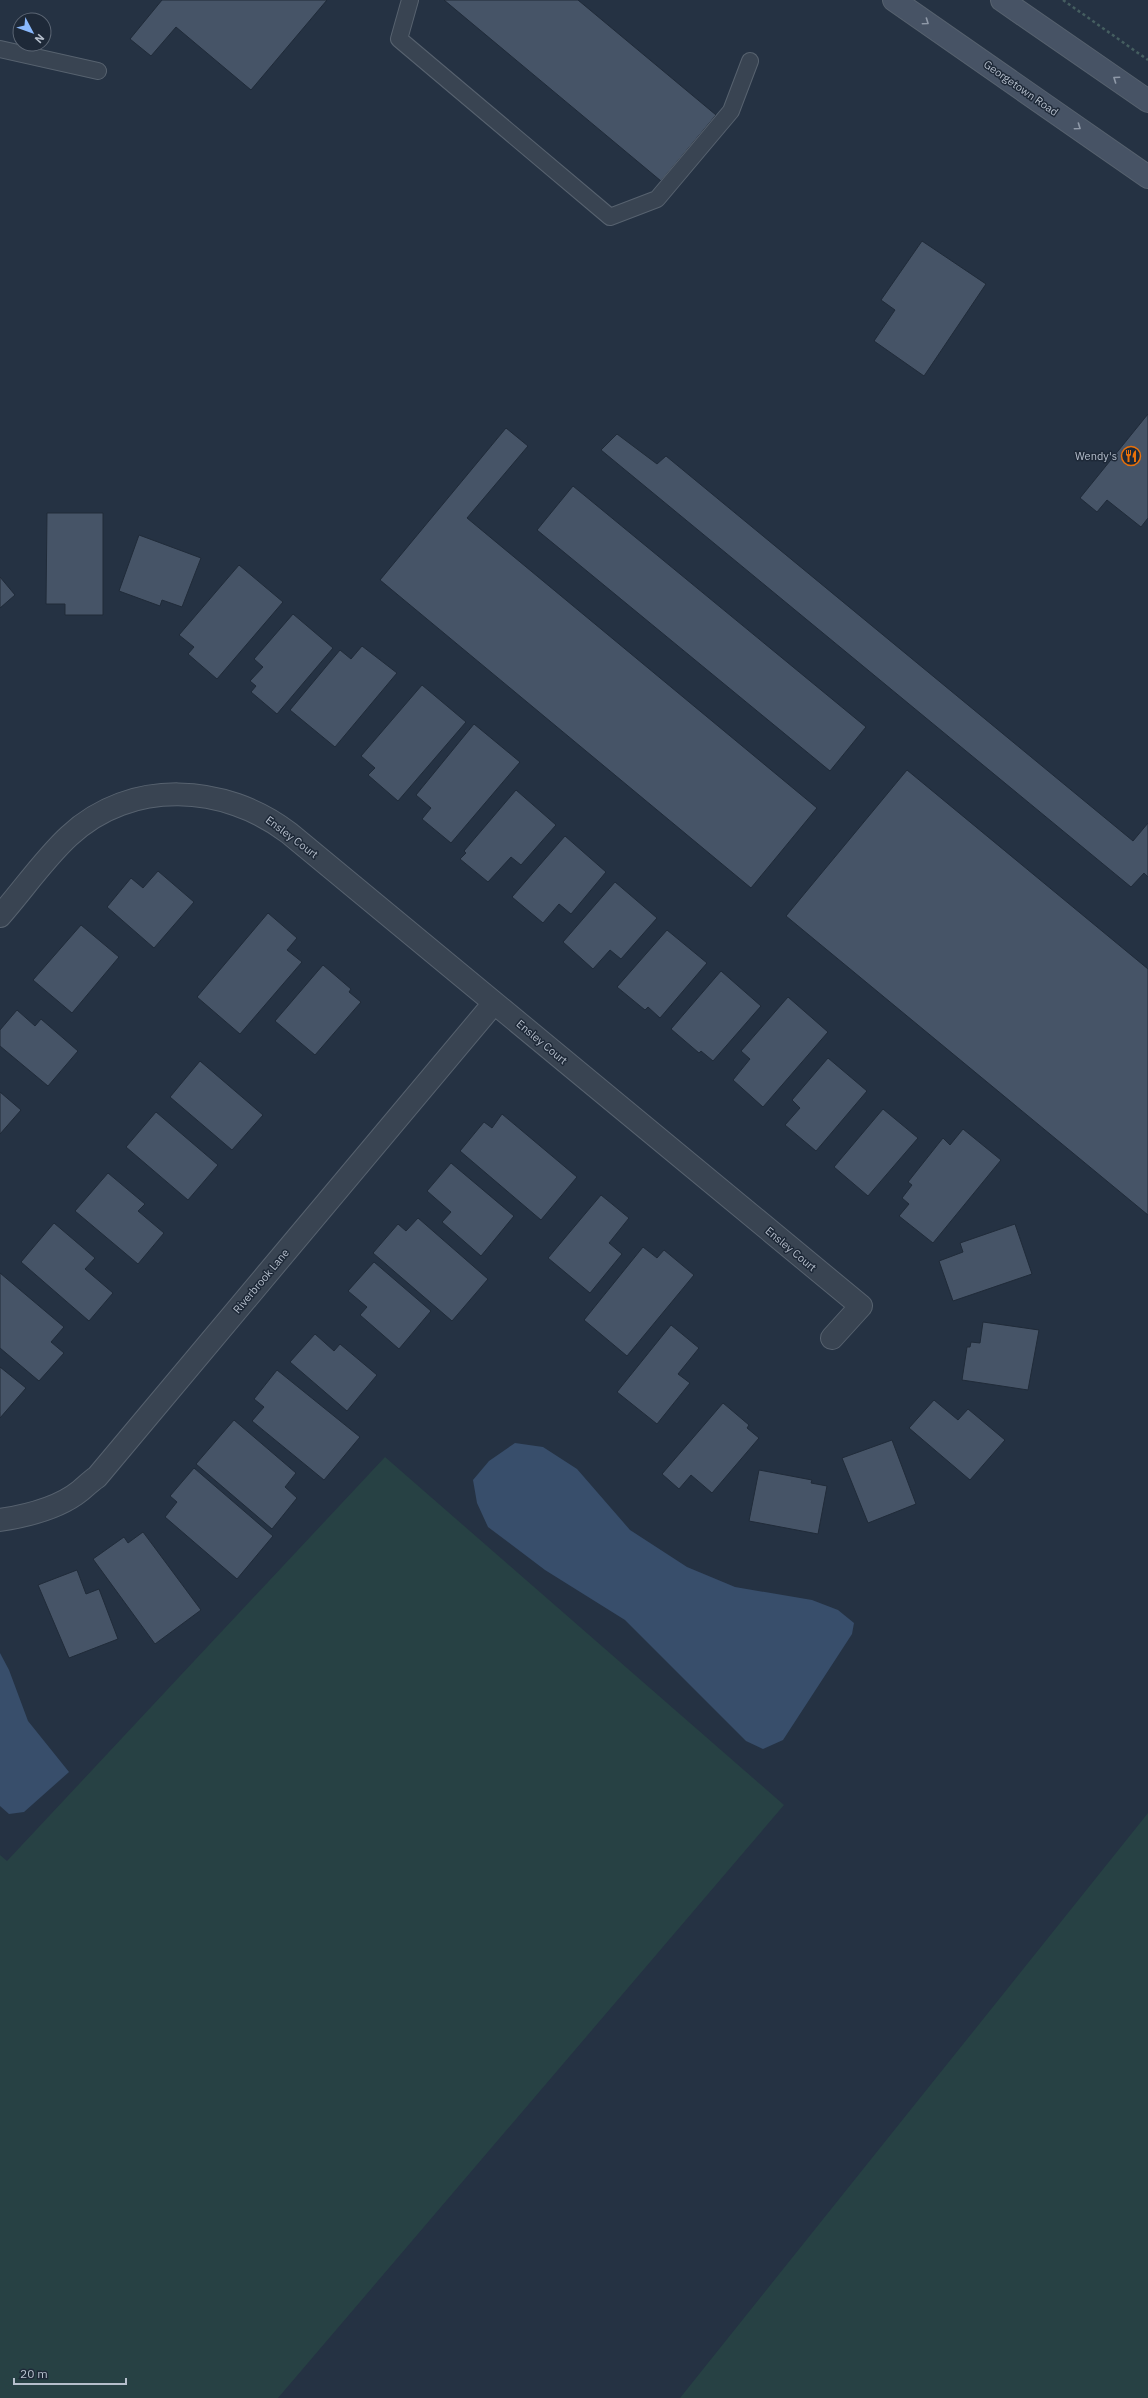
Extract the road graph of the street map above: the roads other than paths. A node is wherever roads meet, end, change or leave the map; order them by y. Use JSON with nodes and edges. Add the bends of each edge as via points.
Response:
{"nodes":[{"id":1,"x":410,"y":0,"type":"edge"},
{"id":2,"x":894,"y":0,"type":"edge"},
{"id":3,"x":1002,"y":0,"type":"edge"},
{"id":4,"x":0,"y":49,"type":"edge"},
{"id":5,"x":750,"y":60,"type":"dead end"},
{"id":6,"x":98,"y":72,"type":"dead end"},
{"id":7,"x":1148,"y":101,"type":"edge"},
{"id":8,"x":1148,"y":176,"type":"edge"},
{"id":9,"x":0,"y":916,"type":"edge"},
{"id":10,"x":494,"y":1002,"type":"junction"},
{"id":11,"x":832,"y":1338,"type":"dead end"},
{"id":12,"x":0,"y":1520,"type":"edge"}],
"edges":[{"from":1,"to":5,"type":"lane","via":[[399,39],[610,217],[657,199],[732,111]]},
{"from":2,"to":8,"type":"main road","name":"Georgetown Road","one_way":true},
{"from":7,"to":3,"type":"main road","one_way":true},
{"from":4,"to":6,"type":"lane"},
{"from":9,"to":10,"type":"street","name":"Ensley Court","via":[[69,836],[92,819],[130,802],[170,794],[225,800],[273,821]]},
{"from":10,"to":11,"type":"street","name":"Ensley Court","via":[[861,1306]]},
{"from":10,"to":12,"type":"street","name":"Riverbrook Lane","via":[[97,1477],[80,1491],[52,1506],[31,1514]]}]}
